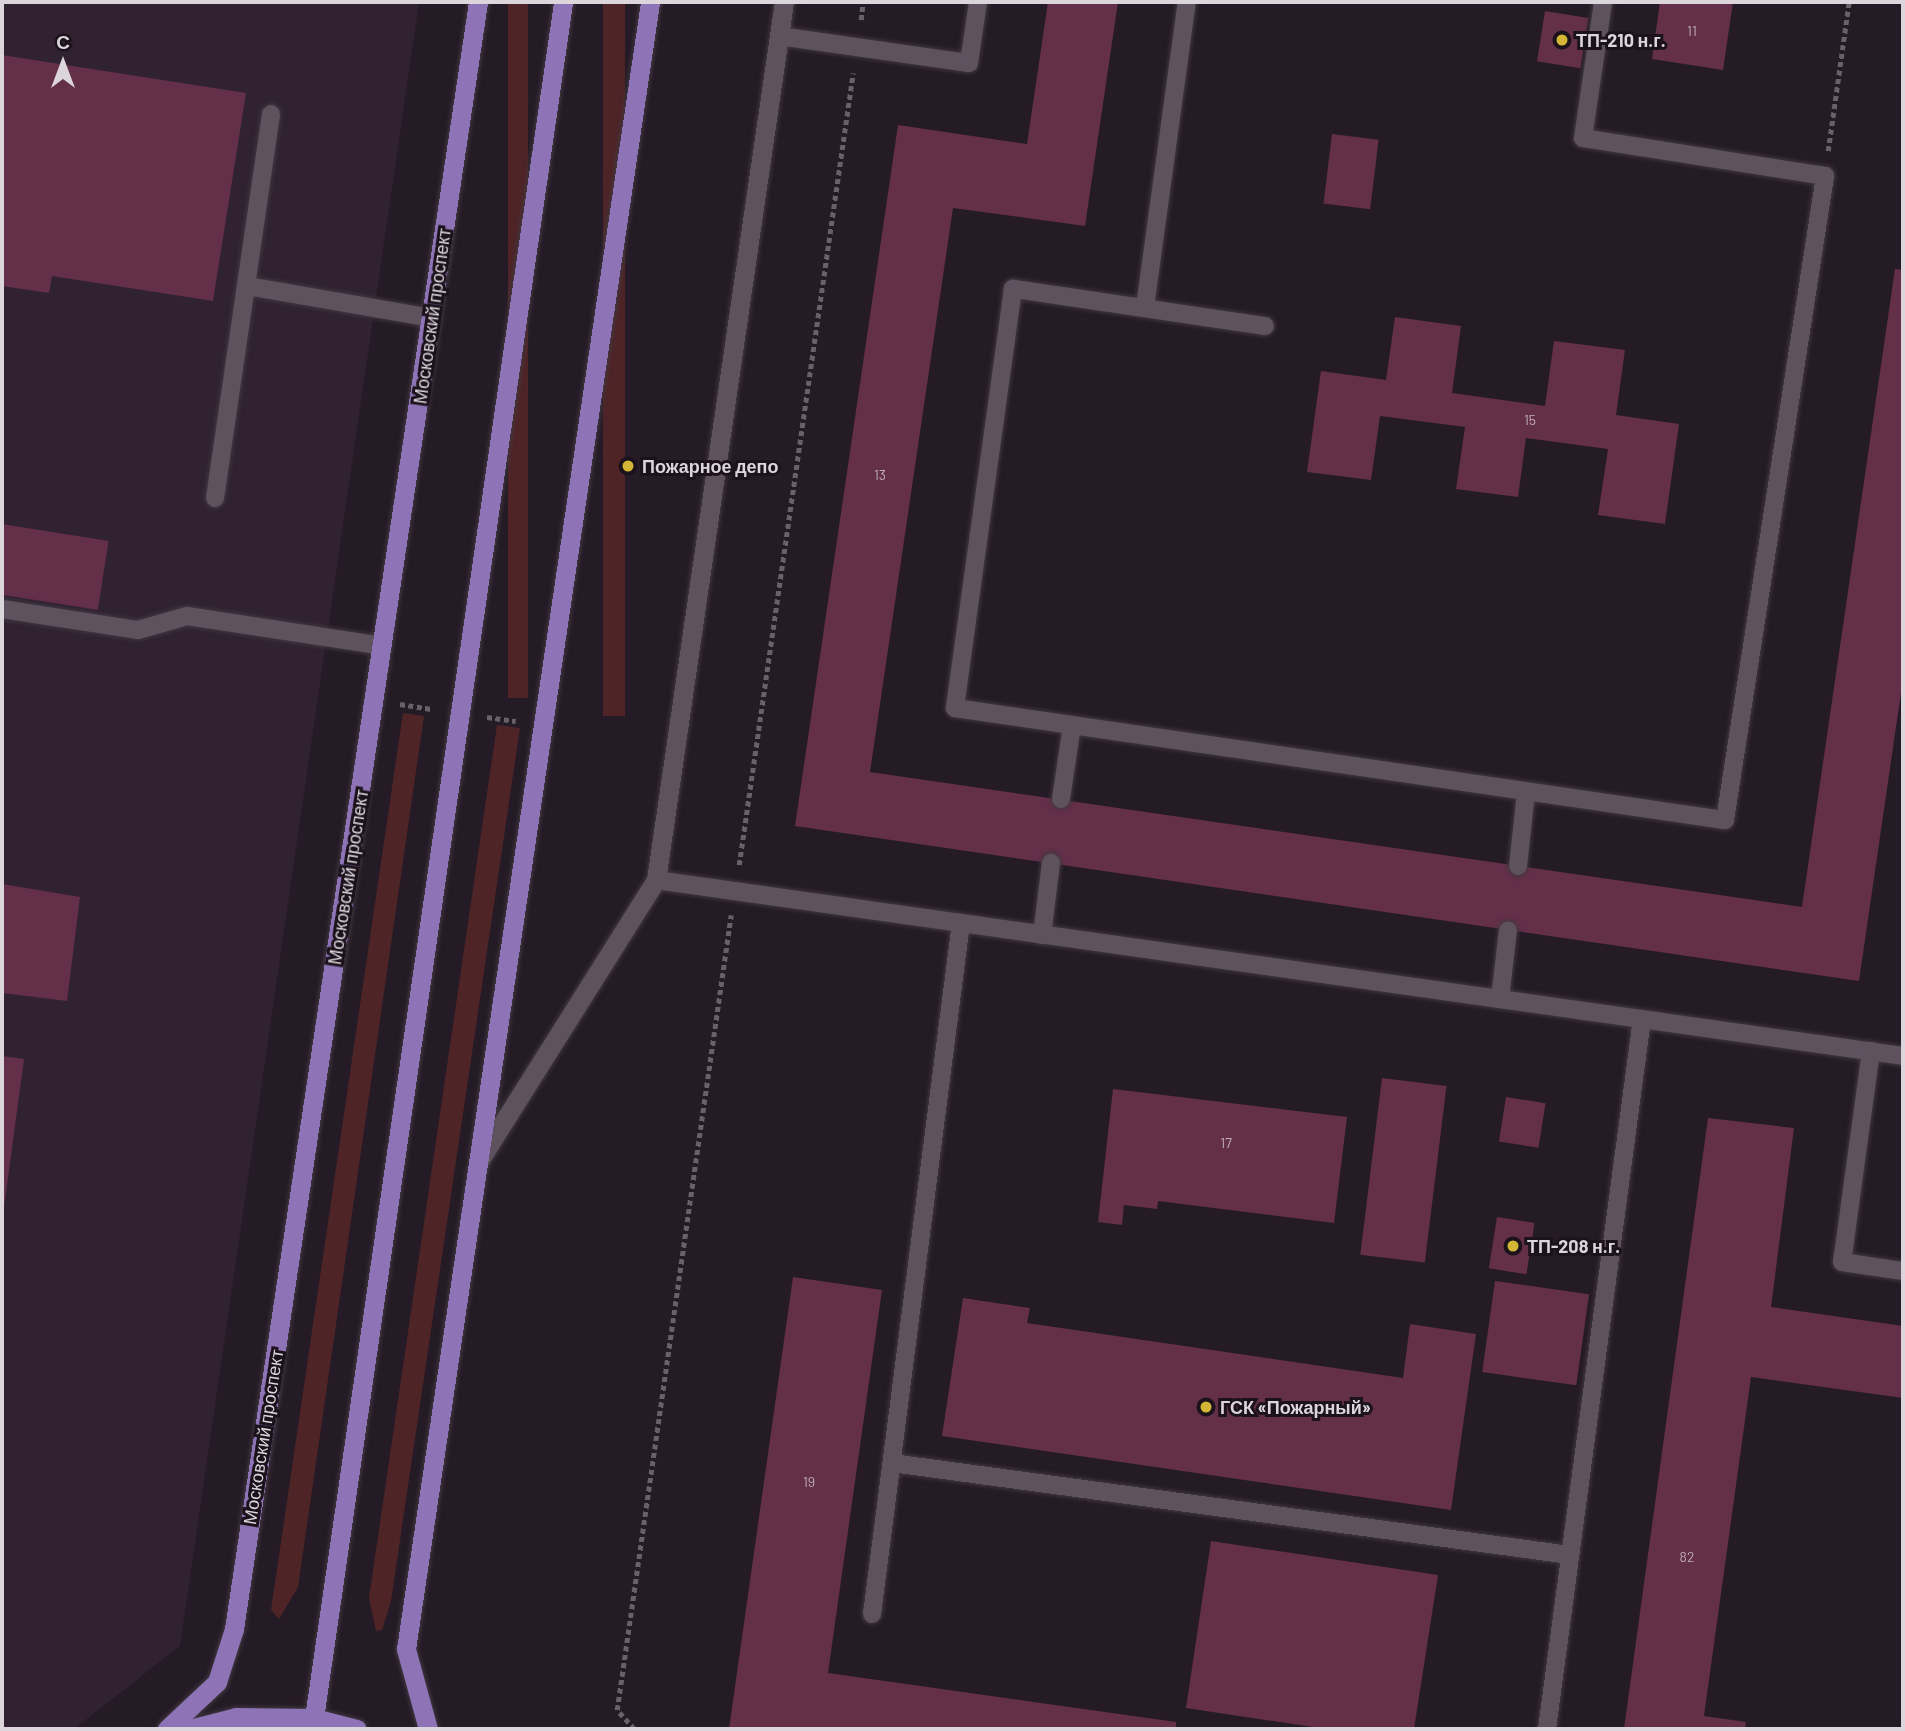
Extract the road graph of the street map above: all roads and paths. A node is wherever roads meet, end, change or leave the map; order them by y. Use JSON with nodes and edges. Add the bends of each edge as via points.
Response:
{"nodes":[{"id":1,"x":478,"y":2,"type":"edge"},
{"id":2,"x":563,"y":2,"type":"edge"},
{"id":3,"x":650,"y":2,"type":"edge"},
{"id":4,"x":784,"y":2,"type":"edge"},
{"id":5,"x":863,"y":2,"type":"edge"},
{"id":6,"x":978,"y":2,"type":"edge"},
{"id":7,"x":1187,"y":2,"type":"edge"},
{"id":8,"x":1603,"y":2,"type":"edge"},
{"id":9,"x":1849,"y":2,"type":"edge"},
{"id":10,"x":779,"y":36,"type":"junction"},
{"id":11,"x":857,"y":47,"type":"junction"},
{"id":12,"x":271,"y":114,"type":"dead end"},
{"id":13,"x":1825,"y":176,"type":"junction"},
{"id":14,"x":247,"y":286,"type":"junction"},
{"id":15,"x":1145,"y":307,"type":"junction"},
{"id":16,"x":432,"y":318,"type":"junction"},
{"id":17,"x":1265,"y":326,"type":"dead end"},
{"id":18,"x":215,"y":498,"type":"dead end"},
{"id":19,"x":2,"y":609,"type":"edge"},
{"id":20,"x":383,"y":646,"type":"junction"},
{"id":21,"x":1072,"y":725,"type":"junction"},
{"id":22,"x":1526,"y":792,"type":"junction"},
{"id":23,"x":1061,"y":799,"type":"dead end"},
{"id":24,"x":1051,"y":863,"type":"dead end"},
{"id":25,"x":1518,"y":866,"type":"dead end"},
{"id":26,"x":656,"y":880,"type":"junction"},
{"id":27,"x":735,"y":892,"type":"junction"},
{"id":28,"x":961,"y":923,"type":"junction"},
{"id":29,"x":1508,"y":930,"type":"dead end"},
{"id":30,"x":1042,"y":935,"type":"junction"},
{"id":31,"x":1500,"y":999,"type":"junction"},
{"id":32,"x":1642,"y":1019,"type":"junction"},
{"id":33,"x":1871,"y":1051,"type":"junction"},
{"id":34,"x":1903,"y":1055,"type":"edge"},
{"id":35,"x":479,"y":1161,"type":"junction"},
{"id":36,"x":1903,"y":1271,"type":"edge"},
{"id":37,"x":892,"y":1463,"type":"junction"},
{"id":38,"x":1570,"y":1555,"type":"junction"},
{"id":39,"x":872,"y":1614,"type":"dead end"},
{"id":40,"x":314,"y":1724,"type":"edge"},
{"id":41,"x":167,"y":1729,"type":"edge"},
{"id":42,"x":190,"y":1729,"type":"edge"},
{"id":43,"x":357,"y":1729,"type":"edge"},
{"id":44,"x":428,"y":1729,"type":"edge"},
{"id":45,"x":634,"y":1729,"type":"edge"},
{"id":46,"x":1547,"y":1729,"type":"edge"}],
"edges":[{"from":1,"to":16,"type":"main road","name":"Московский проспект"},
{"from":2,"to":40,"type":"main road"},
{"from":3,"to":35,"type":"main road"},
{"from":4,"to":10,"type":"street"},
{"from":5,"to":11,"type":"path"},
{"from":6,"to":11,"type":"lane","via":[[969,63]]},
{"from":7,"to":15,"type":"lane"},
{"from":8,"to":13,"type":"lane","via":[[1583,138]]},
{"from":9,"to":13,"type":"path"},
{"from":10,"to":11,"type":"lane"},
{"from":10,"to":26,"type":"street"},
{"from":11,"to":27,"type":"path"},
{"from":12,"to":14,"type":"lane"},
{"from":13,"to":22,"type":"lane","via":[[1725,820]]},
{"from":14,"to":16,"type":"lane"},
{"from":14,"to":18,"type":"lane"},
{"from":15,"to":17,"type":"lane"},
{"from":15,"to":21,"type":"lane","via":[[1013,289],[955,708]]},
{"from":16,"to":20,"type":"main road","name":"Московский проспект"},
{"from":19,"to":20,"type":"lane","via":[[138,630],[187,616]]},
{"from":20,"to":41,"type":"main road","name":"Московский проспект","via":[[234,1629],[216,1682]]},
{"from":21,"to":22,"type":"lane"},
{"from":21,"to":23,"type":"lane"},
{"from":22,"to":25,"type":"lane"},
{"from":24,"to":30,"type":"lane"},
{"from":26,"to":27,"type":"lane"},
{"from":26,"to":35,"type":"street"},
{"from":27,"to":28,"type":"lane"},
{"from":27,"to":45,"type":"path","via":[[617,1710]]},
{"from":28,"to":30,"type":"lane"},
{"from":28,"to":37,"type":"lane"},
{"from":29,"to":31,"type":"lane"},
{"from":30,"to":31,"type":"lane"},
{"from":31,"to":32,"type":"lane"},
{"from":32,"to":33,"type":"lane"},
{"from":32,"to":38,"type":"lane"},
{"from":33,"to":34,"type":"lane"},
{"from":33,"to":36,"type":"lane","via":[[1842,1262]]},
{"from":35,"to":44,"type":"main road","via":[[406,1649]]},
{"from":37,"to":38,"type":"lane"},
{"from":37,"to":39,"type":"lane"},
{"from":38,"to":46,"type":"lane"},
{"from":40,"to":42,"type":"main road","via":[[236,1717]]},
{"from":40,"to":43,"type":"main road"}]}
